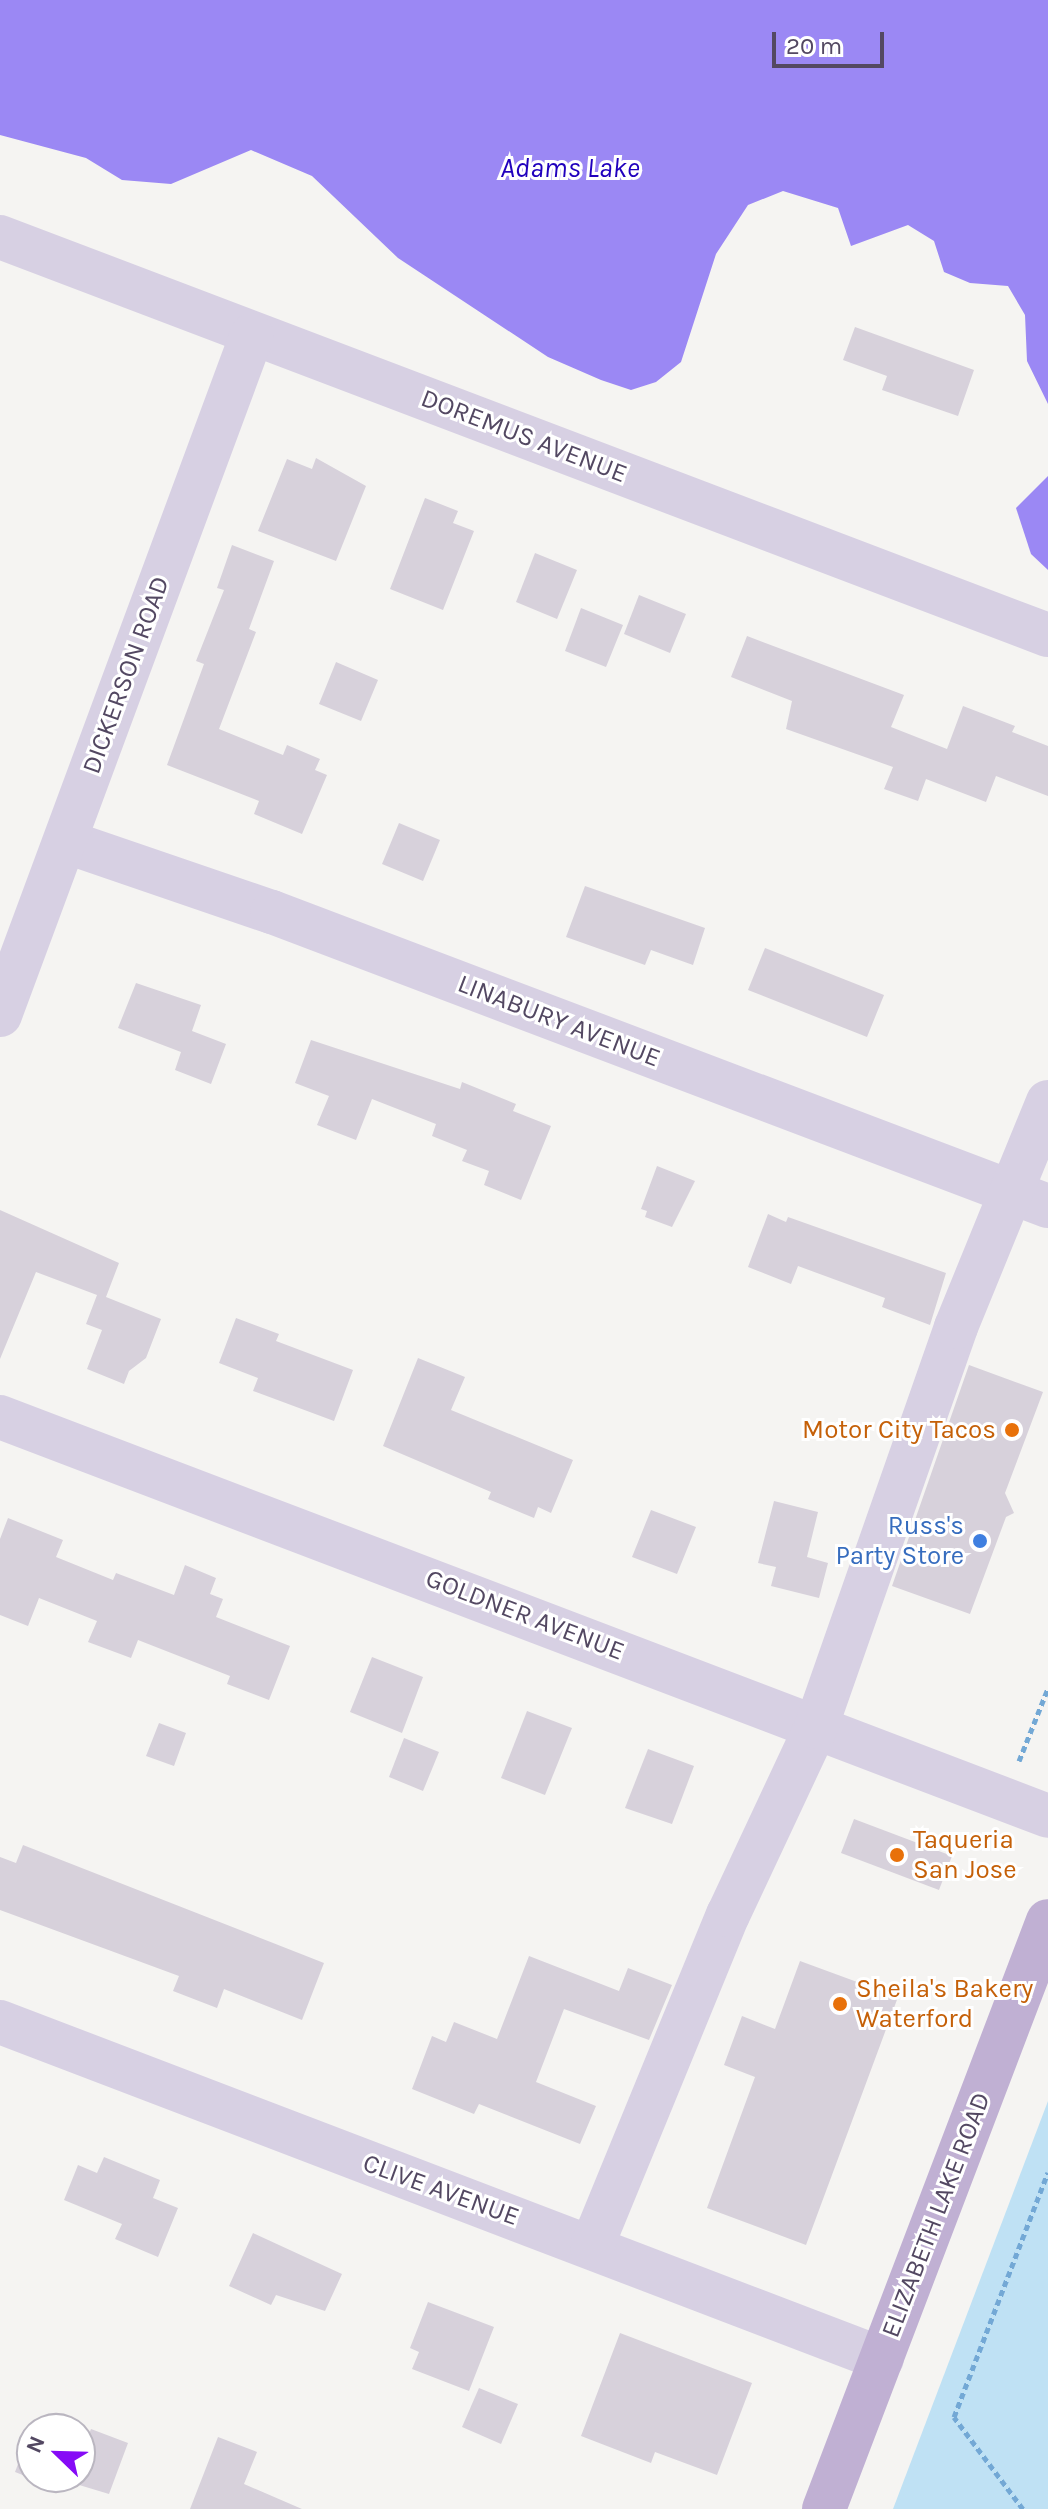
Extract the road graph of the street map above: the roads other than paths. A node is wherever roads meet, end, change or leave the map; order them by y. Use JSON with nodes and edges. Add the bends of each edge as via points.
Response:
{"nodes":[{"id":1,"x":0,"y":237,"type":"edge"},
{"id":2,"x":252,"y":335,"type":"junction"},
{"id":3,"x":1048,"y":635,"type":"edge"},
{"id":4,"x":67,"y":842,"type":"junction"},
{"id":5,"x":0,"y":1015,"type":"edge"},
{"id":6,"x":1048,"y":1102,"type":"edge"},
{"id":7,"x":1030,"y":1199,"type":"edge"},
{"id":8,"x":0,"y":1417,"type":"edge"},
{"id":9,"x":816,"y":1727,"type":"junction"},
{"id":10,"x":1048,"y":1816,"type":"edge"},
{"id":11,"x":1048,"y":1921,"type":"edge"},
{"id":12,"x":0,"y":2022,"type":"edge"},
{"id":13,"x":592,"y":2246,"type":"junction"},
{"id":14,"x":882,"y":2359,"type":"junction"},
{"id":15,"x":824,"y":2509,"type":"edge"}],
"edges":[{"from":1,"to":2,"type":"street","name":"DOREMUS AVENUE"},
{"from":2,"to":3,"type":"street","name":"DOREMUS AVENUE"},
{"from":2,"to":4,"type":"street","name":"DICKERSON ROAD"},
{"from":4,"to":5,"type":"street","name":"DICKERSON ROAD"},
{"from":4,"to":7,"type":"street","name":"LINABURY AVENUE","via":[[272,912]]},
{"from":6,"to":7,"type":"street"},
{"from":7,"to":9,"type":"street","via":[[956,1327]]},
{"from":8,"to":9,"type":"street","name":"GOLDNER AVENUE"},
{"from":9,"to":10,"type":"street","name":"GOLDNER AVENUE"},
{"from":9,"to":13,"type":"street","via":[[728,1915]]},
{"from":11,"to":14,"type":"main road","name":"ELIZABETH LAKE ROAD"},
{"from":12,"to":13,"type":"street","name":"CLIVE AVENUE"},
{"from":13,"to":14,"type":"street","name":"CLIVE AVENUE"},
{"from":14,"to":15,"type":"main road","name":"ELIZABETH LAKE ROAD"}]}
